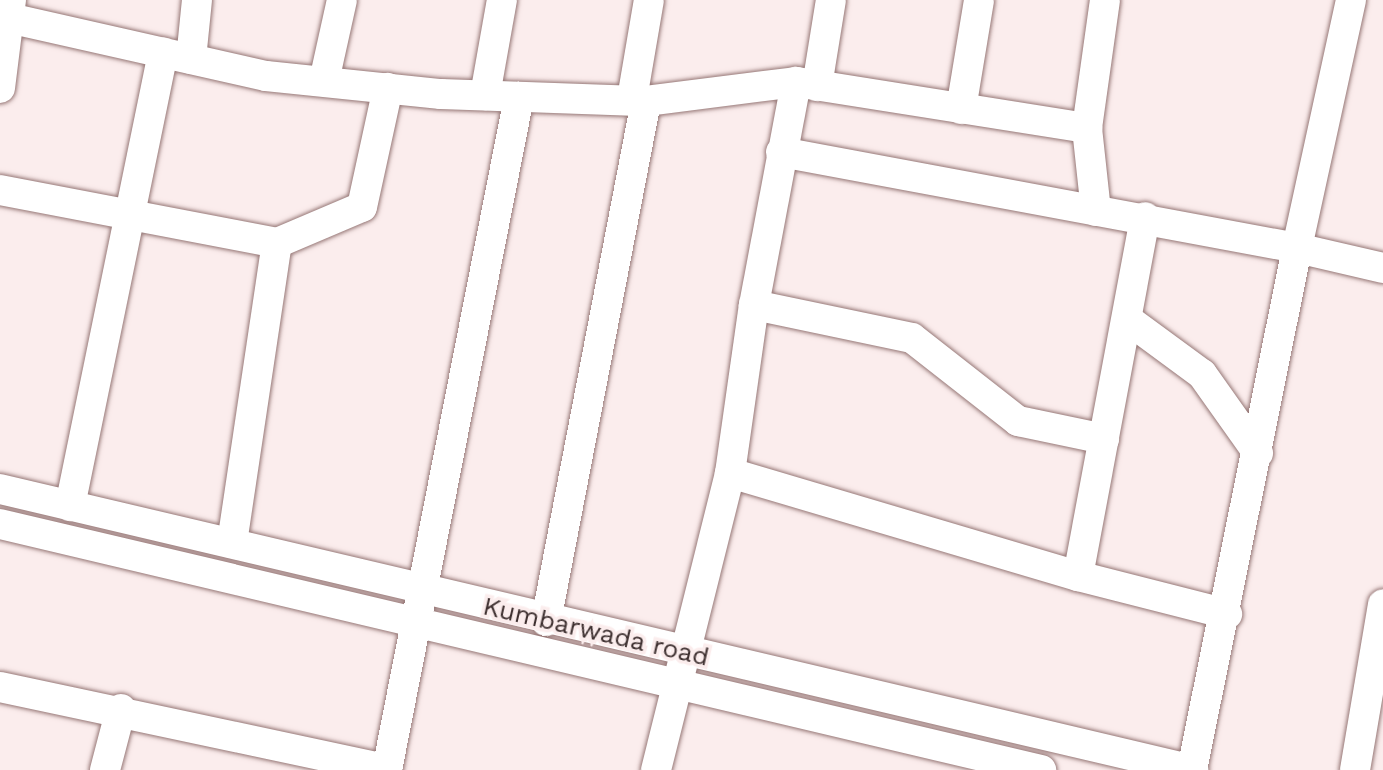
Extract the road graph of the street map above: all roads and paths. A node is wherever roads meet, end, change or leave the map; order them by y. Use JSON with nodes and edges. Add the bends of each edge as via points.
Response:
{"nodes":[{"id":1,"x":197,"y":0,"type":"edge"},
{"id":2,"x":342,"y":0,"type":"edge"},
{"id":3,"x":502,"y":0,"type":"edge"},
{"id":4,"x":649,"y":0,"type":"edge"},
{"id":5,"x":831,"y":0,"type":"edge"},
{"id":6,"x":979,"y":0,"type":"edge"},
{"id":7,"x":1105,"y":0,"type":"edge"},
{"id":8,"x":1351,"y":0,"type":"edge"},
{"id":9,"x":6,"y":11,"type":"edge"},
{"id":10,"x":177,"y":56,"type":"junction"},
{"id":11,"x":324,"y":81,"type":"junction"},
{"id":12,"x":807,"y":84,"type":"junction"},
{"id":13,"x":0,"y":88,"type":"edge"},
{"id":14,"x":388,"y":88,"type":"junction"},
{"id":15,"x":485,"y":95,"type":"junction"},
{"id":16,"x":519,"y":97,"type":"junction"},
{"id":17,"x":639,"y":100,"type":"junction"},
{"id":18,"x":961,"y":109,"type":"junction"},
{"id":19,"x":1087,"y":128,"type":"junction"},
{"id":20,"x":781,"y":152,"type":"junction"},
{"id":21,"x":0,"y":190,"type":"edge"},
{"id":22,"x":1096,"y":211,"type":"junction"},
{"id":23,"x":129,"y":217,"type":"junction"},
{"id":24,"x":1145,"y":217,"type":"junction"},
{"id":25,"x":277,"y":243,"type":"junction"},
{"id":26,"x":1297,"y":248,"type":"junction"},
{"id":27,"x":1383,"y":268,"type":"edge"},
{"id":28,"x":754,"y":305,"type":"junction"},
{"id":29,"x":1127,"y":319,"type":"junction"},
{"id":30,"x":1104,"y":439,"type":"junction"},
{"id":31,"x":1258,"y":453,"type":"junction"},
{"id":32,"x":730,"y":473,"type":"junction"},
{"id":33,"x":0,"y":489,"type":"edge"},
{"id":34,"x":70,"y":506,"type":"junction"},
{"id":35,"x":0,"y":524,"type":"edge"},
{"id":36,"x":232,"y":543,"type":"junction"},
{"id":37,"x":1078,"y":576,"type":"junction"},
{"id":38,"x":421,"y":590,"type":"junction"},
{"id":39,"x":1383,"y":604,"type":"edge"},
{"id":40,"x":1227,"y":614,"type":"junction"},
{"id":41,"x":546,"y":621,"type":"junction"},
{"id":42,"x":415,"y":622,"type":"junction"},
{"id":43,"x":687,"y":653,"type":"junction"},
{"id":44,"x":678,"y":686,"type":"junction"},
{"id":45,"x":0,"y":687,"type":"edge"},
{"id":46,"x":121,"y":709,"type":"junction"},
{"id":47,"x":1033,"y":769,"type":"edge"},
{"id":48,"x":105,"y":770,"type":"edge"},
{"id":49,"x":387,"y":770,"type":"edge"},
{"id":50,"x":656,"y":770,"type":"edge"},
{"id":51,"x":1192,"y":770,"type":"edge"},
{"id":52,"x":1355,"y":770,"type":"edge"}],
"edges":[{"from":1,"to":10,"type":"street"},
{"from":2,"to":11,"type":"street"},
{"from":3,"to":15,"type":"street"},
{"from":4,"to":17,"type":"street"},
{"from":5,"to":12,"type":"street"},
{"from":6,"to":18,"type":"street"},
{"from":7,"to":19,"type":"street"},
{"from":8,"to":26,"type":"street"},
{"from":9,"to":10,"type":"street"},
{"from":9,"to":13,"type":"street"},
{"from":10,"to":11,"type":"street","via":[[266,76]]},
{"from":10,"to":23,"type":"street"},
{"from":11,"to":14,"type":"street"},
{"from":12,"to":17,"type":"street"},
{"from":12,"to":18,"type":"street"},
{"from":12,"to":20,"type":"street"},
{"from":14,"to":15,"type":"street"},
{"from":14,"to":25,"type":"street","via":[[362,207]]},
{"from":15,"to":16,"type":"street"},
{"from":16,"to":17,"type":"street"},
{"from":16,"to":38,"type":"street"},
{"from":17,"to":41,"type":"street"},
{"from":18,"to":19,"type":"street"},
{"from":19,"to":22,"type":"street"},
{"from":20,"to":22,"type":"street"},
{"from":20,"to":28,"type":"street"},
{"from":21,"to":23,"type":"street"},
{"from":22,"to":24,"type":"street"},
{"from":23,"to":25,"type":"street"},
{"from":23,"to":34,"type":"street"},
{"from":24,"to":26,"type":"street"},
{"from":24,"to":29,"type":"street"},
{"from":25,"to":36,"type":"street"},
{"from":26,"to":27,"type":"street"},
{"from":26,"to":31,"type":"street"},
{"from":28,"to":30,"type":"street","via":[[912,338],[1018,421]]},
{"from":28,"to":32,"type":"street"},
{"from":29,"to":30,"type":"street"},
{"from":29,"to":31,"type":"street","via":[[1202,374]]},
{"from":30,"to":37,"type":"street"},
{"from":31,"to":40,"type":"street"},
{"from":32,"to":37,"type":"street"},
{"from":32,"to":43,"type":"street"},
{"from":33,"to":34,"type":"street","name":"Kumbarwada road"},
{"from":34,"to":36,"type":"street","name":"Kumbarwada road"},
{"from":35,"to":42,"type":"street","name":"Kumbarwada road"},
{"from":36,"to":38,"type":"street","name":"Kumbarwada road"},
{"from":37,"to":40,"type":"street"},
{"from":38,"to":41,"type":"street","name":"Kumbarwada road"},
{"from":38,"to":42,"type":"street"},
{"from":39,"to":52,"type":"street"},
{"from":40,"to":51,"type":"street"},
{"from":41,"to":43,"type":"street","name":"Kumbarwada road"},
{"from":42,"to":44,"type":"street","name":"Kumbarwada road"},
{"from":42,"to":49,"type":"street"},
{"from":43,"to":44,"type":"street"},
{"from":43,"to":51,"type":"street","name":"Kumbarwada road"},
{"from":44,"to":47,"type":"street","name":"Kumbarwada road"},
{"from":44,"to":50,"type":"street"},
{"from":45,"to":46,"type":"street"},
{"from":46,"to":48,"type":"street"},
{"from":46,"to":49,"type":"street"}]}
